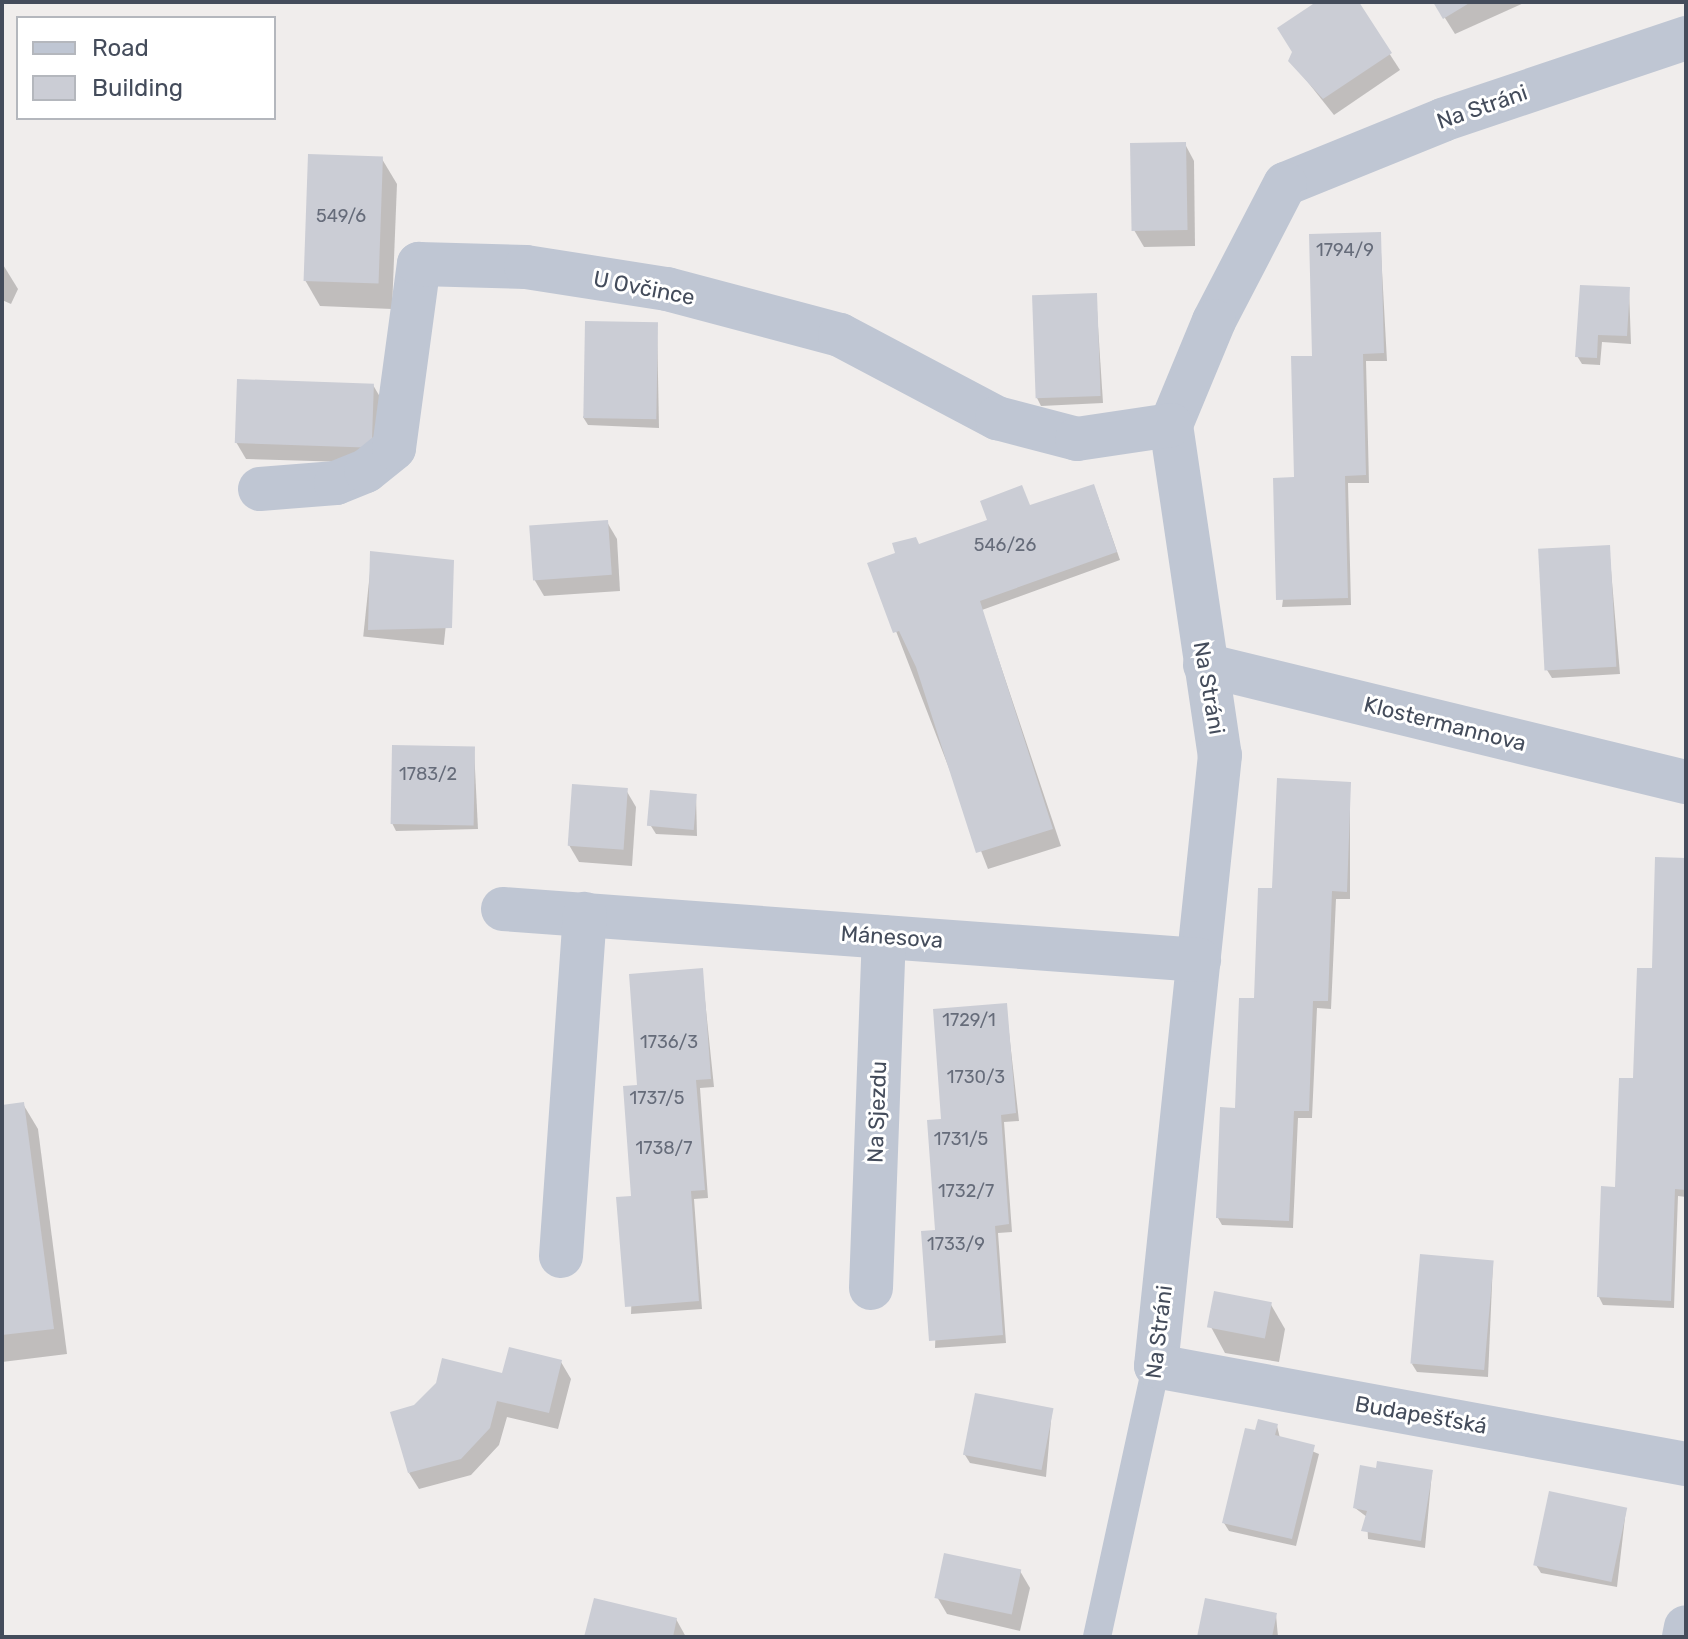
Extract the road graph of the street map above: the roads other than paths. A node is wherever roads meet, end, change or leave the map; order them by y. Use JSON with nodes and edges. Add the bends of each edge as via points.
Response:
{"nodes":[{"id":1,"x":1686,"y":38,"type":"edge"},
{"id":2,"x":1171,"y":425,"type":"junction"},
{"id":3,"x":260,"y":489,"type":"dead end"},
{"id":4,"x":1205,"y":665,"type":"junction"},
{"id":5,"x":1686,"y":782,"type":"edge"},
{"id":6,"x":503,"y":909,"type":"dead end"},
{"id":7,"x":585,"y":914,"type":"junction"},
{"id":8,"x":884,"y":937,"type":"junction"},
{"id":9,"x":1199,"y":960,"type":"junction"},
{"id":10,"x":561,"y":1256,"type":"dead end"},
{"id":11,"x":871,"y":1288,"type":"dead end"},
{"id":12,"x":1156,"y":1366,"type":"junction"},
{"id":13,"x":1686,"y":1464,"type":"edge"},
{"id":14,"x":1686,"y":1627,"type":"edge"},
{"id":15,"x":1097,"y":1637,"type":"edge"},
{"id":16,"x":1684,"y":1637,"type":"edge"}],
"edges":[{"from":1,"to":2,"type":"street","name":"Na Stráni","via":[[1443,120],[1285,184],[1214,321]]},
{"from":2,"to":3,"type":"street","name":"U Ovčince","via":[[1077,439],[997,418],[840,335],[667,289],[526,267],[419,264],[394,448],[366,471],[336,483]]},
{"from":2,"to":4,"type":"street","name":"Na Stráni"},
{"from":4,"to":5,"type":"street","name":"Klostermannova"},
{"from":4,"to":9,"type":"street","name":"Na Stráni","via":[[1220,755]]},
{"from":6,"to":7,"type":"street","name":"Mánesova"},
{"from":7,"to":8,"type":"street","name":"Mánesova"},
{"from":7,"to":10,"type":"street"},
{"from":8,"to":9,"type":"street","name":"Mánesova"},
{"from":8,"to":11,"type":"street","name":"Na Sjezdu"},
{"from":9,"to":12,"type":"street","name":"Na Stráni"},
{"from":12,"to":13,"type":"street","name":"Budapešťská"},
{"from":12,"to":15,"type":"lane","name":"Na Stráni"},
{"from":14,"to":16,"type":"street"}]}
